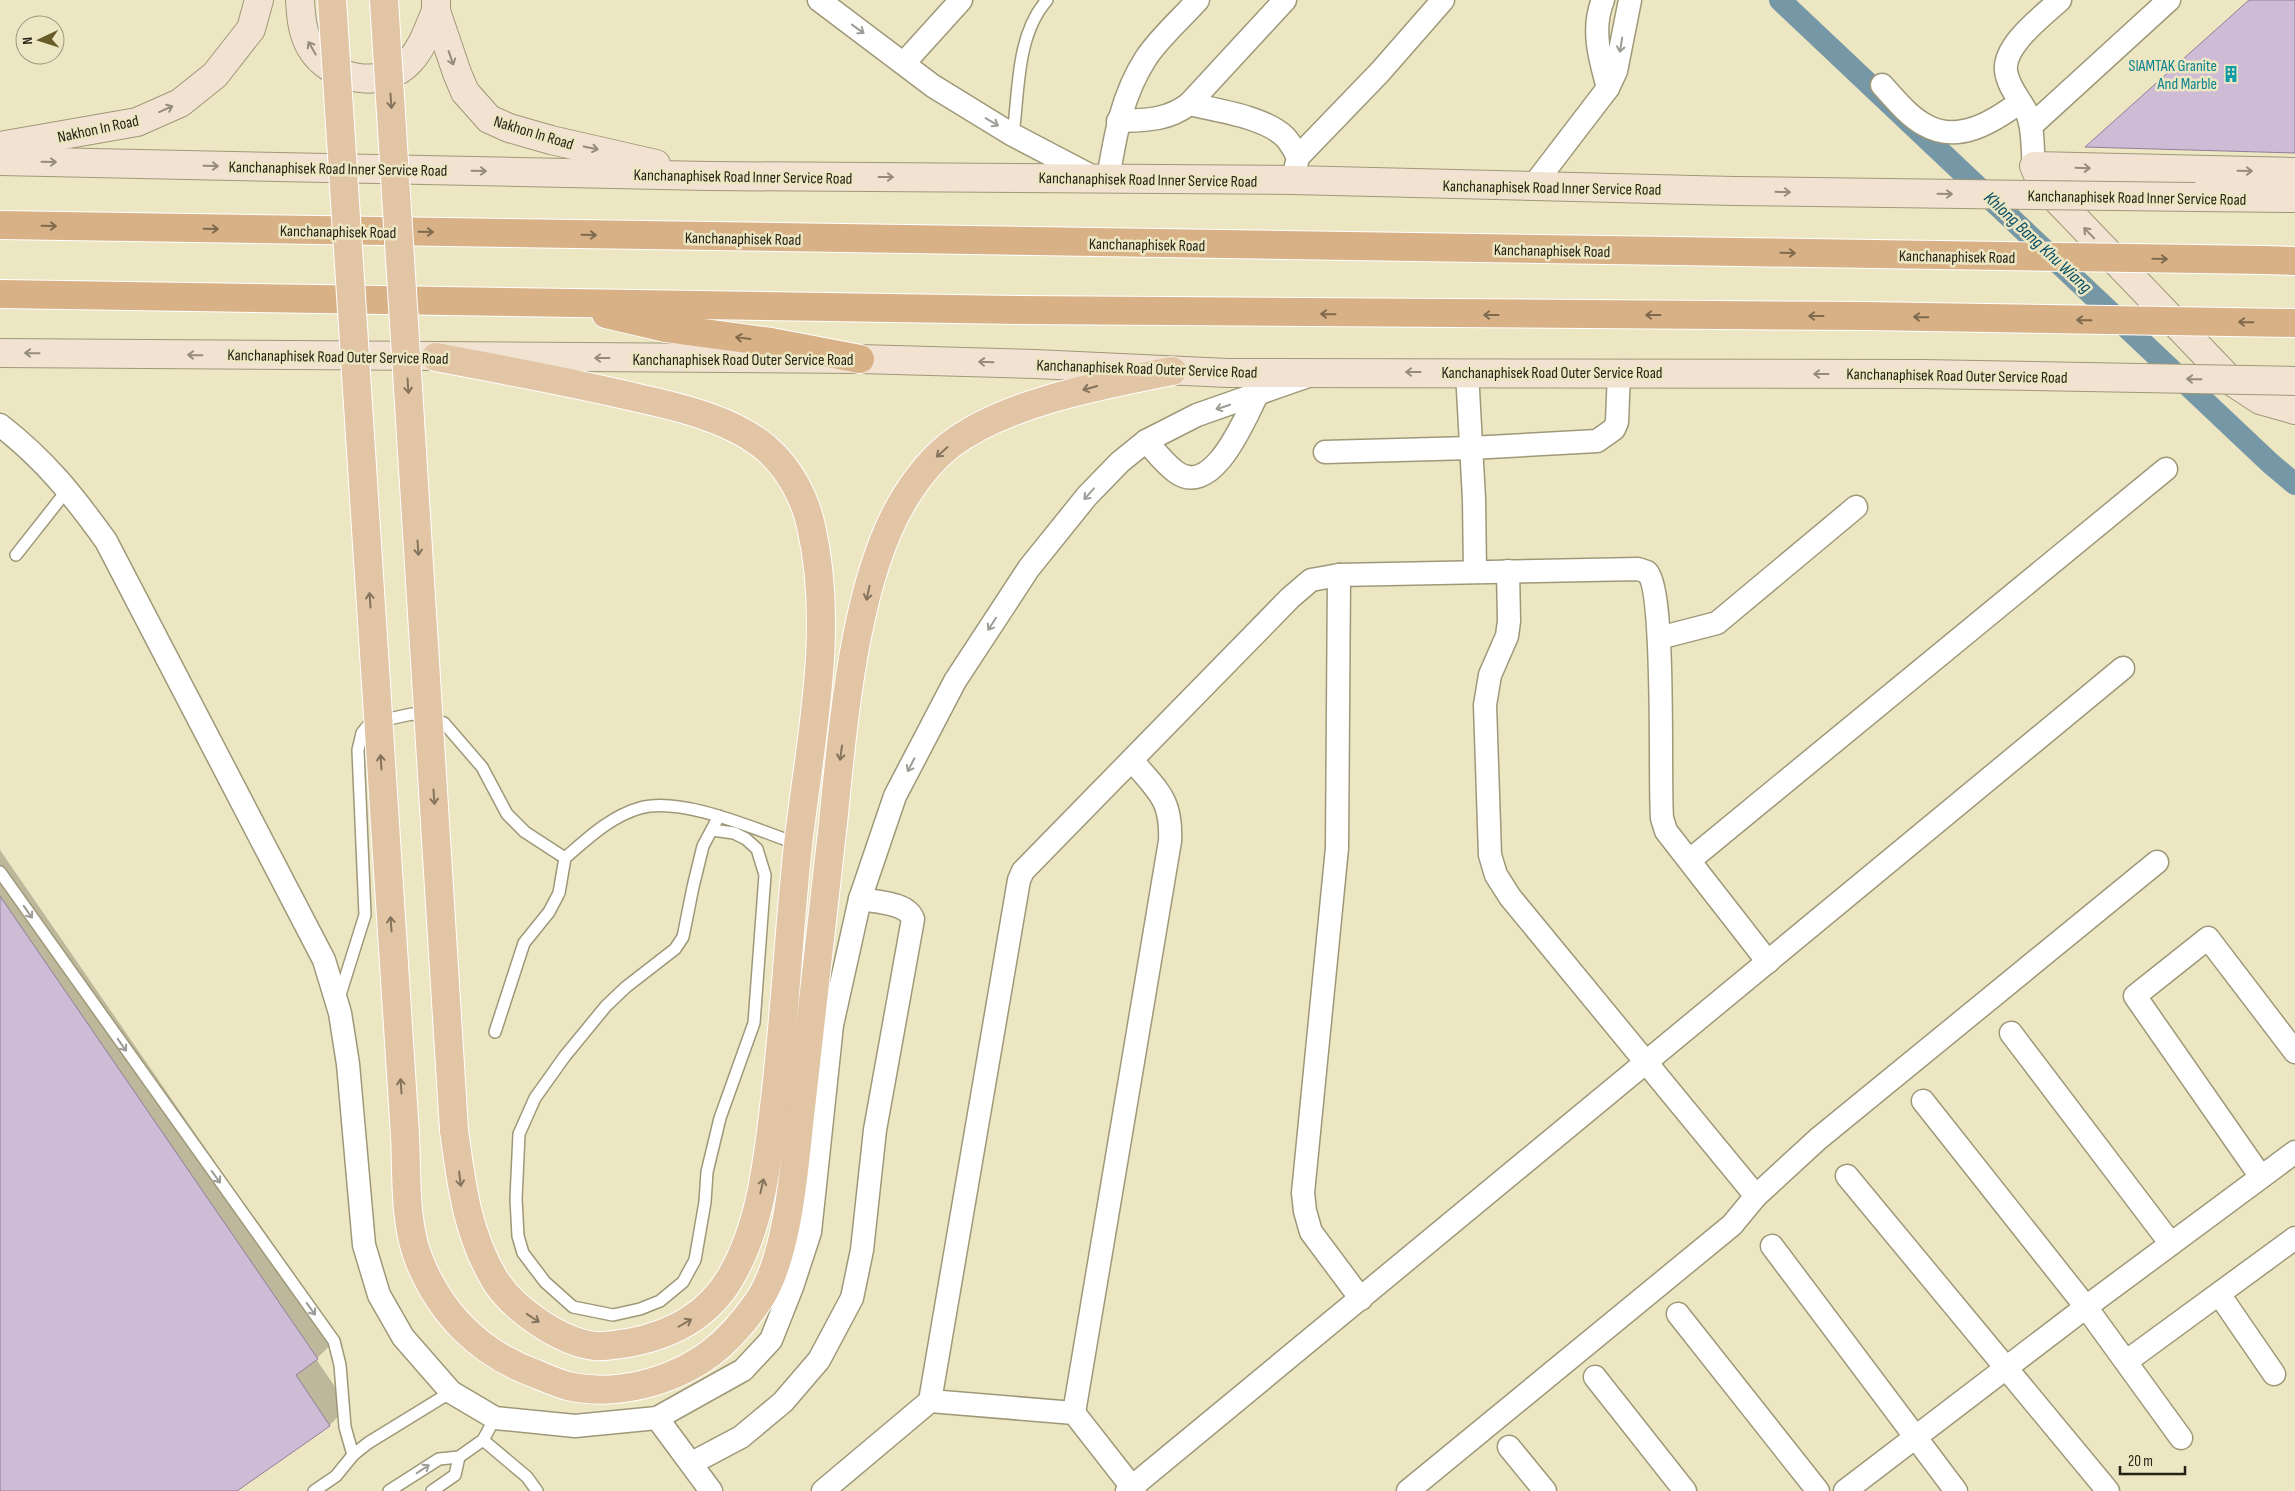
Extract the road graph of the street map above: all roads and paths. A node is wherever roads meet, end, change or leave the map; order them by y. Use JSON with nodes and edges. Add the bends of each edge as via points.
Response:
{"nodes":[{"id":1,"x":259,"y":0,"type":"edge"},
{"id":2,"x":300,"y":0,"type":"edge"},
{"id":3,"x":332,"y":0,"type":"edge"},
{"id":4,"x":384,"y":0,"type":"edge"},
{"id":5,"x":962,"y":0,"type":"edge"},
{"id":6,"x":1047,"y":0,"type":"edge"},
{"id":7,"x":1198,"y":0,"type":"edge"},
{"id":8,"x":1285,"y":0,"type":"edge"},
{"id":9,"x":1443,"y":0,"type":"edge"},
{"id":10,"x":1603,"y":0,"type":"edge"},
{"id":11,"x":1630,"y":0,"type":"edge"},
{"id":12,"x":2060,"y":0,"type":"edge"},
{"id":13,"x":2169,"y":0,"type":"edge"},
{"id":14,"x":829,"y":3,"type":"edge"},
{"id":15,"x":436,"y":6,"type":"edge"},
{"id":16,"x":904,"y":63,"type":"junction"},
{"id":17,"x":1882,"y":85,"type":"dead end"},
{"id":18,"x":1608,"y":88,"type":"junction"},
{"id":19,"x":2020,"y":102,"type":"junction"},
{"id":20,"x":1189,"y":104,"type":"junction"},
{"id":21,"x":1118,"y":121,"type":"junction"},
{"id":22,"x":2031,"y":126,"type":"junction"},
{"id":23,"x":1013,"y":135,"type":"junction"},
{"id":24,"x":0,"y":146,"type":"edge"},
{"id":25,"x":0,"y":161,"type":"edge"},
{"id":26,"x":2034,"y":166,"type":"junction"},
{"id":27,"x":1295,"y":169,"type":"junction"},
{"id":28,"x":2295,"y":172,"type":"edge"},
{"id":29,"x":708,"y":176,"type":"junction"},
{"id":30,"x":1103,"y":179,"type":"junction"},
{"id":31,"x":1532,"y":186,"type":"junction"},
{"id":32,"x":2295,"y":198,"type":"edge"},
{"id":33,"x":0,"y":225,"type":"edge"},
{"id":34,"x":2295,"y":261,"type":"edge"},
{"id":35,"x":0,"y":294,"type":"edge"},
{"id":36,"x":563,"y":302,"type":"junction"},
{"id":37,"x":2295,"y":323,"type":"edge"},
{"id":38,"x":0,"y":353,"type":"edge"},
{"id":39,"x":436,"y":357,"type":"junction"},
{"id":40,"x":860,"y":359,"type":"junction"},
{"id":41,"x":1172,"y":370,"type":"junction"},
{"id":42,"x":1467,"y":372,"type":"junction"},
{"id":43,"x":1619,"y":372,"type":"junction"},
{"id":44,"x":1318,"y":373,"type":"junction"},
{"id":45,"x":2295,"y":380,"type":"edge"},
{"id":46,"x":1257,"y":395,"type":"junction"},
{"id":47,"x":2295,"y":410,"type":"edge"},
{"id":48,"x":0,"y":425,"type":"edge"},
{"id":49,"x":1146,"y":441,"type":"junction"},
{"id":50,"x":1471,"y":448,"type":"junction"},
{"id":51,"x":1325,"y":452,"type":"dead end"},
{"id":52,"x":2166,"y":469,"type":"dead end"},
{"id":53,"x":68,"y":488,"type":"junction"},
{"id":54,"x":1856,"y":507,"type":"dead end"},
{"id":55,"x":16,"y":555,"type":"dead end"},
{"id":56,"x":1475,"y":571,"type":"junction"},
{"id":57,"x":1508,"y":571,"type":"junction"},
{"id":58,"x":1338,"y":575,"type":"junction"},
{"id":59,"x":1659,"y":638,"type":"junction"},
{"id":60,"x":2123,"y":668,"type":"dead end"},
{"id":61,"x":1132,"y":760,"type":"junction"},
{"id":62,"x":719,"y":816,"type":"junction"},
{"id":63,"x":712,"y":830,"type":"junction"},
{"id":64,"x":798,"y":844,"type":"junction"},
{"id":65,"x":565,"y":858,"type":"junction"},
{"id":66,"x":1690,"y":860,"type":"junction"},
{"id":67,"x":2157,"y":862,"type":"dead end"},
{"id":68,"x":0,"y":872,"type":"edge"},
{"id":69,"x":860,"y":899,"type":"junction"},
{"id":70,"x":1768,"y":962,"type":"junction"},
{"id":71,"x":337,"y":1004,"type":"junction"},
{"id":72,"x":495,"y":1032,"type":"dead end"},
{"id":73,"x":2011,"y":1033,"type":"dead end"},
{"id":74,"x":2295,"y":1052,"type":"edge"},
{"id":75,"x":1646,"y":1061,"type":"junction"},
{"id":76,"x":1923,"y":1101,"type":"dead end"},
{"id":77,"x":2295,"y":1152,"type":"edge"},
{"id":78,"x":1847,"y":1176,"type":"dead end"},
{"id":79,"x":2261,"y":1177,"type":"junction"},
{"id":80,"x":1756,"y":1196,"type":"junction"},
{"id":81,"x":2295,"y":1238,"type":"edge"},
{"id":82,"x":2171,"y":1244,"type":"junction"},
{"id":83,"x":1772,"y":1246,"type":"dead end"},
{"id":84,"x":2219,"y":1294,"type":"junction"},
{"id":85,"x":1361,"y":1299,"type":"junction"},
{"id":86,"x":2086,"y":1307,"type":"junction"},
{"id":87,"x":1678,"y":1314,"type":"dead end"},
{"id":88,"x":2128,"y":1361,"type":"junction"},
{"id":89,"x":2005,"y":1369,"type":"junction"},
{"id":90,"x":2274,"y":1374,"type":"dead end"},
{"id":91,"x":1595,"y":1377,"type":"dead end"},
{"id":92,"x":451,"y":1392,"type":"junction"},
{"id":93,"x":930,"y":1401,"type":"junction"},
{"id":94,"x":1074,"y":1413,"type":"junction"},
{"id":95,"x":495,"y":1418,"type":"junction"},
{"id":96,"x":657,"y":1418,"type":"junction"},
{"id":97,"x":1917,"y":1437,"type":"junction"},
{"id":98,"x":2181,"y":1438,"type":"dead end"},
{"id":99,"x":483,"y":1440,"type":"junction"},
{"id":100,"x":1509,"y":1446,"type":"dead end"},
{"id":101,"x":352,"y":1455,"type":"junction"},
{"id":102,"x":460,"y":1457,"type":"junction"},
{"id":103,"x":692,"y":1463,"type":"junction"},
{"id":104,"x":1131,"y":1490,"type":"edge"},
{"id":105,"x":314,"y":1491,"type":"edge"},
{"id":106,"x":389,"y":1491,"type":"edge"},
{"id":107,"x":432,"y":1491,"type":"edge"},
{"id":108,"x":537,"y":1491,"type":"edge"},
{"id":109,"x":711,"y":1491,"type":"edge"},
{"id":110,"x":824,"y":1491,"type":"edge"},
{"id":111,"x":1408,"y":1491,"type":"edge"},
{"id":112,"x":1544,"y":1491,"type":"edge"},
{"id":113,"x":1685,"y":1491,"type":"edge"},
{"id":114,"x":1818,"y":1491,"type":"edge"},
{"id":115,"x":1845,"y":1491,"type":"edge"},
{"id":116,"x":1956,"y":1491,"type":"edge"},
{"id":117,"x":2108,"y":1491,"type":"edge"}],
"edges":[{"from":24,"to":1,"type":"main road","name":"Nakhon In Road","one_way":true,"via":[[137,122],[180,102],[215,75],[251,29]]},
{"from":15,"to":2,"type":"main road","one_way":true,"via":[[424,43],[409,63],[397,72],[373,79],[349,77],[336,72],[318,58],[302,26]]},
{"from":41,"to":3,"type":"main road","one_way":true,"bridge":true,"via":[[1091,388],[980,425],[928,464],[904,499],[889,529],[870,584],[852,674],[790,1201],[776,1263],[760,1299],[712,1352],[678,1372],[652,1382],[622,1389],[593,1389],[566,1386],[521,1369],[470,1338],[453,1318],[419,1259],[409,1218]]},
{"from":4,"to":64,"type":"main road","one_way":true,"bridge":true,"via":[[454,1130],[462,1195],[475,1240],[494,1279],[511,1302],[572,1340],[596,1347],[648,1339],[676,1328],[697,1316],[721,1295],[736,1269],[750,1236],[768,1161],[783,1033]]},
{"from":5,"to":16,"type":"street"},
{"from":6,"to":23,"type":"lane","via":[[1028,31]]},
{"from":7,"to":21,"type":"street","via":[[1147,56],[1129,88]]},
{"from":8,"to":20,"type":"street"},
{"from":9,"to":27,"type":"street"},
{"from":10,"to":18,"type":"street","via":[[1598,12],[1597,34]]},
{"from":11,"to":18,"type":"street","one_way":true,"via":[[1616,71]]},
{"from":12,"to":19,"type":"street","via":[[2012,49],[2006,70]]},
{"from":13,"to":22,"type":"street"},
{"from":14,"to":16,"type":"street","one_way":true},
{"from":15,"to":29,"type":"main road","name":"Nakhon In Road","one_way":true,"via":[[465,92],[488,118],[509,128],[551,140]]},
{"from":16,"to":23,"type":"street","one_way":true,"via":[[932,86]]},
{"from":17,"to":19,"type":"street","via":[[1924,125],[1941,132],[1976,128],[1994,121]]},
{"from":18,"to":31,"type":"street"},
{"from":19,"to":22,"type":"street"},
{"from":20,"to":21,"type":"street","via":[[1170,117]]},
{"from":20,"to":27,"type":"street","via":[[1276,130],[1286,138]]},
{"from":21,"to":30,"type":"street"},
{"from":22,"to":26,"type":"street"},
{"from":23,"to":30,"type":"street"},
{"from":25,"to":29,"type":"main road","name":"Kanchanaphisek Road Inner Service Road","one_way":true},
{"from":26,"to":28,"type":"main road","one_way":true},
{"from":47,"to":26,"type":"main road","one_way":true,"via":[[2260,400],[2231,381],[2042,184]]},
{"from":27,"to":30,"type":"main road","name":"Kanchanaphisek Road Inner Service Road"},
{"from":27,"to":31,"type":"main road","name":"Kanchanaphisek Road Inner Service Road"},
{"from":29,"to":30,"type":"main road","name":"Kanchanaphisek Road Inner Service Road","one_way":true},
{"from":31,"to":32,"type":"main road","name":"Kanchanaphisek Road Inner Service Road","one_way":true,"bridge":true},
{"from":33,"to":34,"type":"highway","name":"Kanchanaphisek Road","one_way":true,"bridge":true},
{"from":35,"to":36,"type":"highway"},
{"from":37,"to":36,"type":"highway","one_way":true,"bridge":true,"via":[[1865,316],[1334,314]]},
{"from":40,"to":36,"type":"highway","one_way":true,"via":[[771,342],[666,328]]},
{"from":39,"to":38,"type":"main road","name":"Kanchanaphisek Road Outer Service Road","one_way":true},
{"from":40,"to":39,"type":"main road","name":"Kanchanaphisek Road Outer Service Road","one_way":true},
{"from":39,"to":64,"type":"main road","via":[[680,408],[726,424],[766,448],[795,482],[811,524],[818,580],[820,659],[811,759]]},
{"from":41,"to":40,"type":"main road","name":"Kanchanaphisek Road Outer Service Road","one_way":true},
{"from":41,"to":44,"type":"main road","name":"Kanchanaphisek Road Outer Service Road"},
{"from":42,"to":43,"type":"main road","name":"Kanchanaphisek Road Outer Service Road"},
{"from":42,"to":44,"type":"main road","name":"Kanchanaphisek Road Outer Service Road","one_way":true},
{"from":42,"to":50,"type":"street"},
{"from":45,"to":43,"type":"main road","name":"Kanchanaphisek Road Outer Service Road","one_way":true,"bridge":true},
{"from":43,"to":50,"type":"street","via":[[1617,422],[1597,441]]},
{"from":44,"to":46,"type":"street"},
{"from":46,"to":49,"type":"street","one_way":true,"via":[[1197,415]]},
{"from":46,"to":49,"type":"street","via":[[1229,449],[1206,472],[1186,477],[1176,472]]},
{"from":48,"to":53,"type":"street","via":[[28,447]]},
{"from":49,"to":69,"type":"street","one_way":true,"via":[[1087,496],[1029,568],[955,681],[895,796]]},
{"from":50,"to":51,"type":"street"},
{"from":50,"to":56,"type":"street"},
{"from":52,"to":66,"type":"street"},
{"from":53,"to":55,"type":"lane"},
{"from":53,"to":71,"type":"street","via":[[106,541],[145,614],[324,960]]},
{"from":54,"to":59,"type":"street","via":[[1717,623]]},
{"from":56,"to":57,"type":"street"},
{"from":56,"to":58,"type":"street"},
{"from":57,"to":59,"type":"street","via":[[1638,569],[1646,572],[1654,587]]},
{"from":57,"to":75,"type":"street","via":[[1507,636],[1490,675],[1485,705],[1490,855],[1496,875],[1510,897]]},
{"from":58,"to":61,"type":"street","via":[[1311,580],[1302,587]]},
{"from":58,"to":85,"type":"street","via":[[1338,848],[1303,1193],[1311,1232]]},
{"from":59,"to":66,"type":"street","via":[[1662,818],[1666,831]]},
{"from":60,"to":70,"type":"street"},
{"from":61,"to":93,"type":"street","via":[[1033,858],[1019,880]]},
{"from":61,"to":94,"type":"street","via":[[1166,801],[1171,823],[1170,840]]},
{"from":62,"to":63,"type":"lane"},
{"from":62,"to":64,"type":"lane"},
{"from":62,"to":65,"type":"lane","via":[[667,805],[641,807],[622,814]]},
{"from":63,"to":63,"type":"lane","via":[[703,846],[684,938],[606,1006],[535,1098],[519,1134],[516,1199],[518,1236],[523,1253],[545,1282],[573,1307],[613,1315],[640,1309],[660,1301],[683,1282],[695,1260],[707,1172],[720,1118],[754,1023],[765,875],[757,849],[746,839],[734,833]]},
{"from":65,"to":71,"type":"lane","via":[[525,832],[507,814],[482,767],[444,723],[412,714],[370,723],[362,733],[358,750],[366,915]]},
{"from":65,"to":72,"type":"lane","via":[[559,893],[549,912],[524,943]]},
{"from":66,"to":70,"type":"street"},
{"from":67,"to":80,"type":"street","via":[[1818,1138]]},
{"from":68,"to":101,"type":"lane","one_way":true,"via":[[334,1341],[340,1364],[345,1428]]},
{"from":69,"to":96,"type":"street","via":[[832,1025],[810,1232],[771,1340],[743,1370]]},
{"from":69,"to":103,"type":"street","via":[[903,908],[911,913],[913,919],[875,1130],[862,1250],[852,1298],[819,1360],[782,1402],[741,1437]]},
{"from":70,"to":75,"type":"street"},
{"from":71,"to":92,"type":"street","via":[[348,1064],[364,1246],[379,1295],[403,1337]]},
{"from":73,"to":82,"type":"street"},
{"from":74,"to":79,"type":"street","via":[[2208,938],[2135,996]]},
{"from":75,"to":80,"type":"street"},
{"from":75,"to":85,"type":"street"},
{"from":76,"to":86,"type":"street"},
{"from":77,"to":79,"type":"street"},
{"from":78,"to":89,"type":"street"},
{"from":79,"to":82,"type":"street"},
{"from":80,"to":111,"type":"street","via":[[1732,1225]]},
{"from":81,"to":84,"type":"street"},
{"from":82,"to":86,"type":"street"},
{"from":83,"to":97,"type":"street"},
{"from":84,"to":88,"type":"street"},
{"from":84,"to":90,"type":"street"},
{"from":85,"to":104,"type":"street"},
{"from":86,"to":88,"type":"street"},
{"from":86,"to":89,"type":"street"},
{"from":87,"to":114,"type":"street"},
{"from":88,"to":98,"type":"street"},
{"from":89,"to":97,"type":"street"},
{"from":89,"to":117,"type":"street"},
{"from":91,"to":113,"type":"street"},
{"from":92,"to":95,"type":"street"},
{"from":92,"to":101,"type":"lane"},
{"from":93,"to":94,"type":"street"},
{"from":93,"to":110,"type":"street"},
{"from":94,"to":104,"type":"street"},
{"from":95,"to":96,"type":"street","via":[[575,1426]]},
{"from":95,"to":99,"type":"lane"},
{"from":96,"to":103,"type":"street"},
{"from":97,"to":115,"type":"street"},
{"from":97,"to":116,"type":"street"},
{"from":99,"to":102,"type":"lane"},
{"from":99,"to":108,"type":"lane","via":[[527,1477]]},
{"from":100,"to":112,"type":"street"},
{"from":101,"to":105,"type":"lane","via":[[336,1476]]},
{"from":106,"to":102,"type":"lane","one_way":true,"via":[[439,1459]]},
{"from":102,"to":107,"type":"lane","via":[[455,1475]]},
{"from":103,"to":109,"type":"street"}]}
